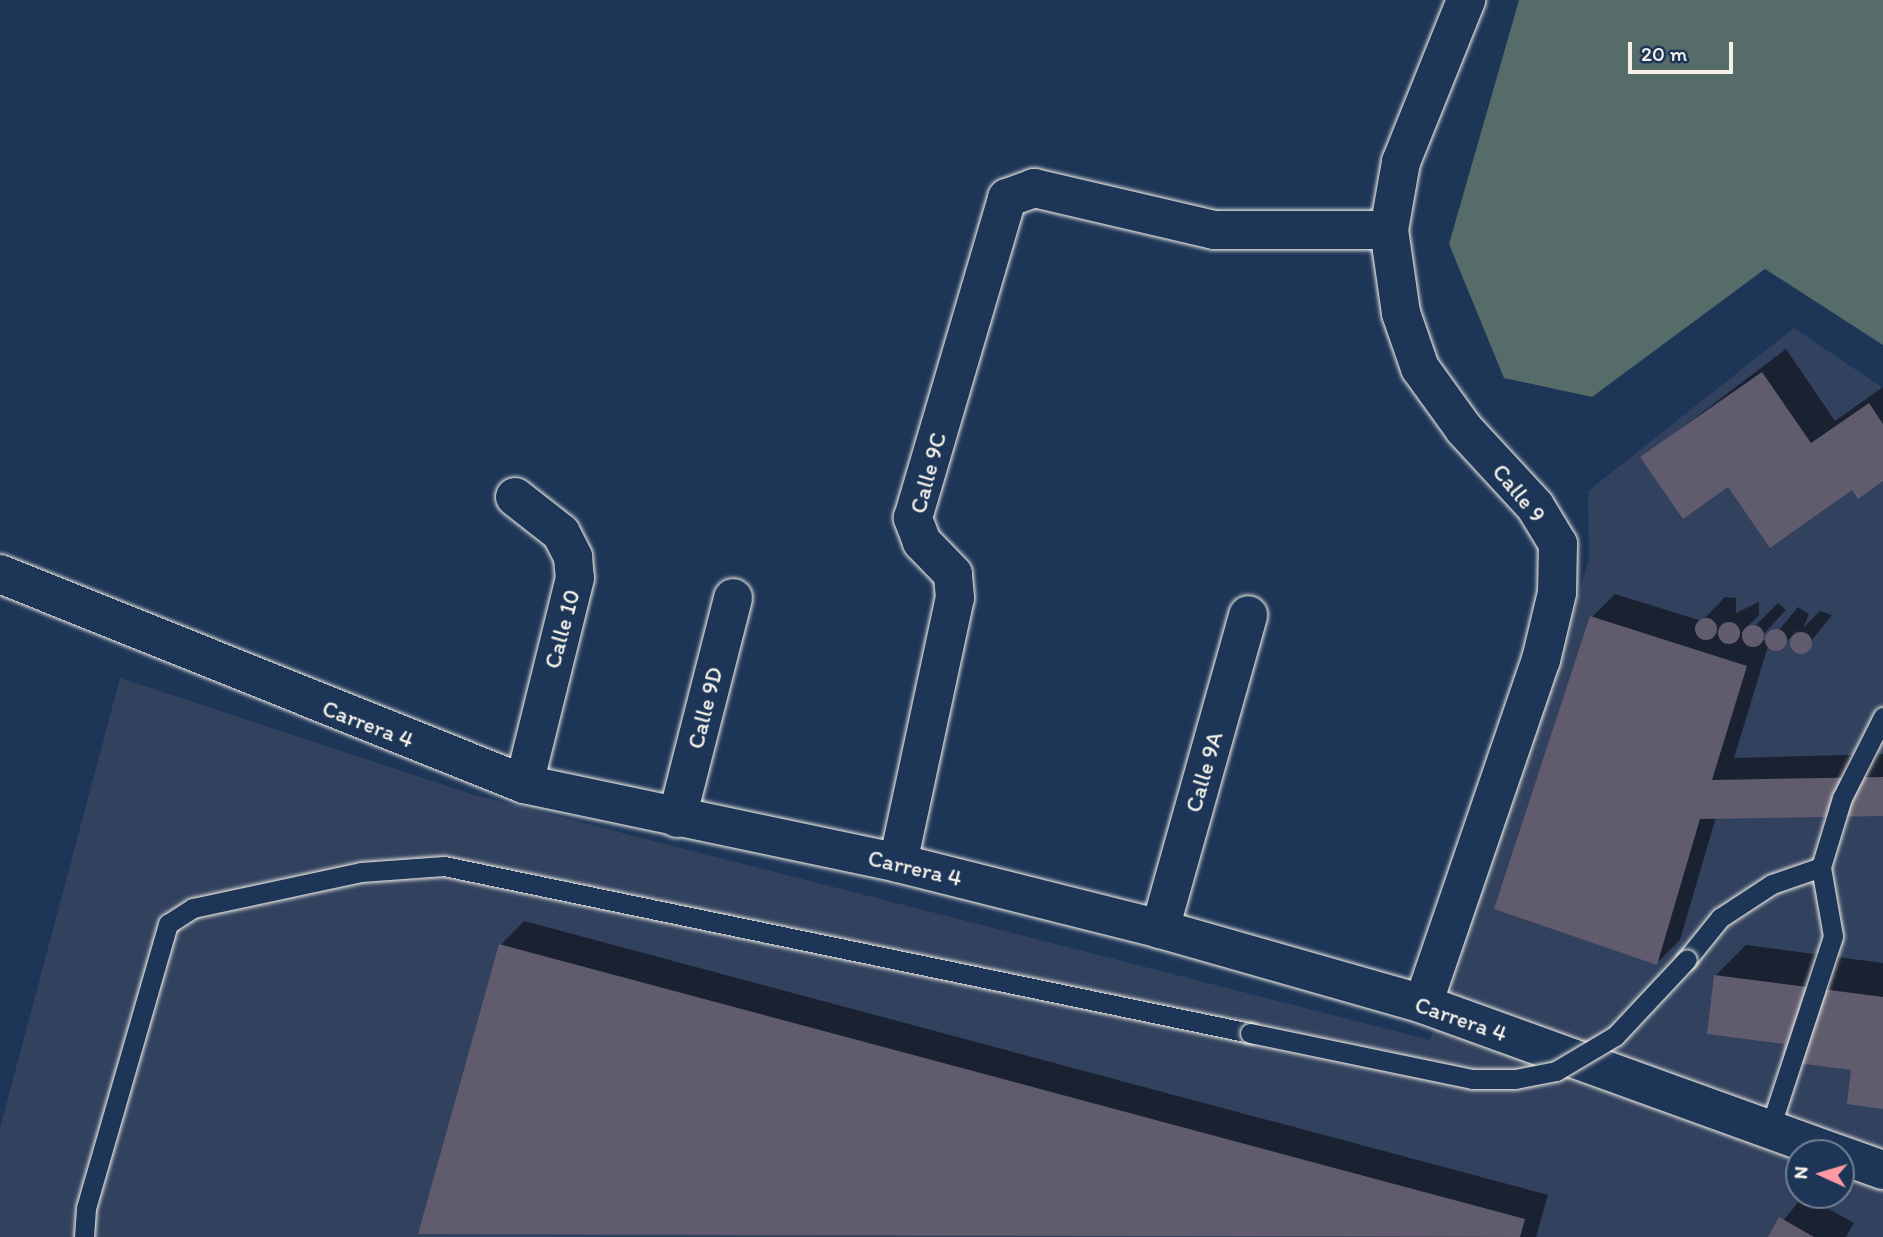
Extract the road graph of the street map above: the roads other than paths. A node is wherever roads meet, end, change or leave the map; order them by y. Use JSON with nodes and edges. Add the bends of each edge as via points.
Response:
{"nodes":[{"id":1,"x":1466,"y":0,"type":"edge"},
{"id":2,"x":1389,"y":230,"type":"junction"},
{"id":3,"x":515,"y":497,"type":"dead end"},
{"id":4,"x":0,"y":575,"type":"edge"},
{"id":5,"x":733,"y":598,"type":"dead end"},
{"id":6,"x":1248,"y":615,"type":"dead end"},
{"id":7,"x":1883,"y":717,"type":"edge"},
{"id":8,"x":524,"y":784,"type":"junction"},
{"id":9,"x":677,"y":818,"type":"junction"},
{"id":10,"x":898,"y":863,"type":"junction"},
{"id":11,"x":1821,"y":867,"type":"junction"},
{"id":12,"x":1160,"y":929,"type":"junction"},
{"id":13,"x":1423,"y":1004,"type":"junction"},
{"id":14,"x":1769,"y":1131,"type":"junction"},
{"id":15,"x":1793,"y":1139,"type":"edge"},
{"id":16,"x":1855,"y":1160,"type":"edge"},
{"id":17,"x":1883,"y":1170,"type":"edge"},
{"id":18,"x":84,"y":1237,"type":"edge"}],
"edges":[{"from":1,"to":2,"type":"street","name":"Calle 9","via":[[1401,162]]},
{"from":2,"to":10,"type":"street","name":"Calle 9C","via":[[1214,230],[1034,188],[1007,198],[913,518],[922,542],[953,574],[955,598]]},
{"from":2,"to":13,"type":"street","name":"Calle 9","via":[[1401,313],[1420,369],[1464,429],[1535,506],[1558,544],[1557,593],[1541,660]]},
{"from":3,"to":8,"type":"street","name":"Calle 10","via":[[561,533],[573,557],[575,578]]},
{"from":4,"to":8,"type":"street","name":"Carrera 4"},
{"from":5,"to":9,"type":"street","name":"Calle 9D"},
{"from":6,"to":12,"type":"street","name":"Calle 9A"},
{"from":7,"to":11,"type":"lane","via":[[1842,798]]},
{"from":8,"to":9,"type":"street","name":"Carrera 4"},
{"from":9,"to":10,"type":"street","name":"Carrera 4"},
{"from":10,"to":12,"type":"street","name":"Carrera 4"},
{"from":11,"to":14,"type":"lane","via":[[1833,936]]},
{"from":11,"to":18,"type":"lane","bridge":true,"via":[[1772,884],[1720,918],[1615,1036],[1556,1071],[1515,1079],[1472,1079],[444,866],[361,873],[193,908],[168,925],[86,1208]]},
{"from":12,"to":13,"type":"street","name":"Carrera 4"},
{"from":13,"to":14,"type":"street","name":"Carrera 4"},
{"from":14,"to":15,"type":"street","name":"Carrera 4"},
{"from":16,"to":17,"type":"street"}]}
